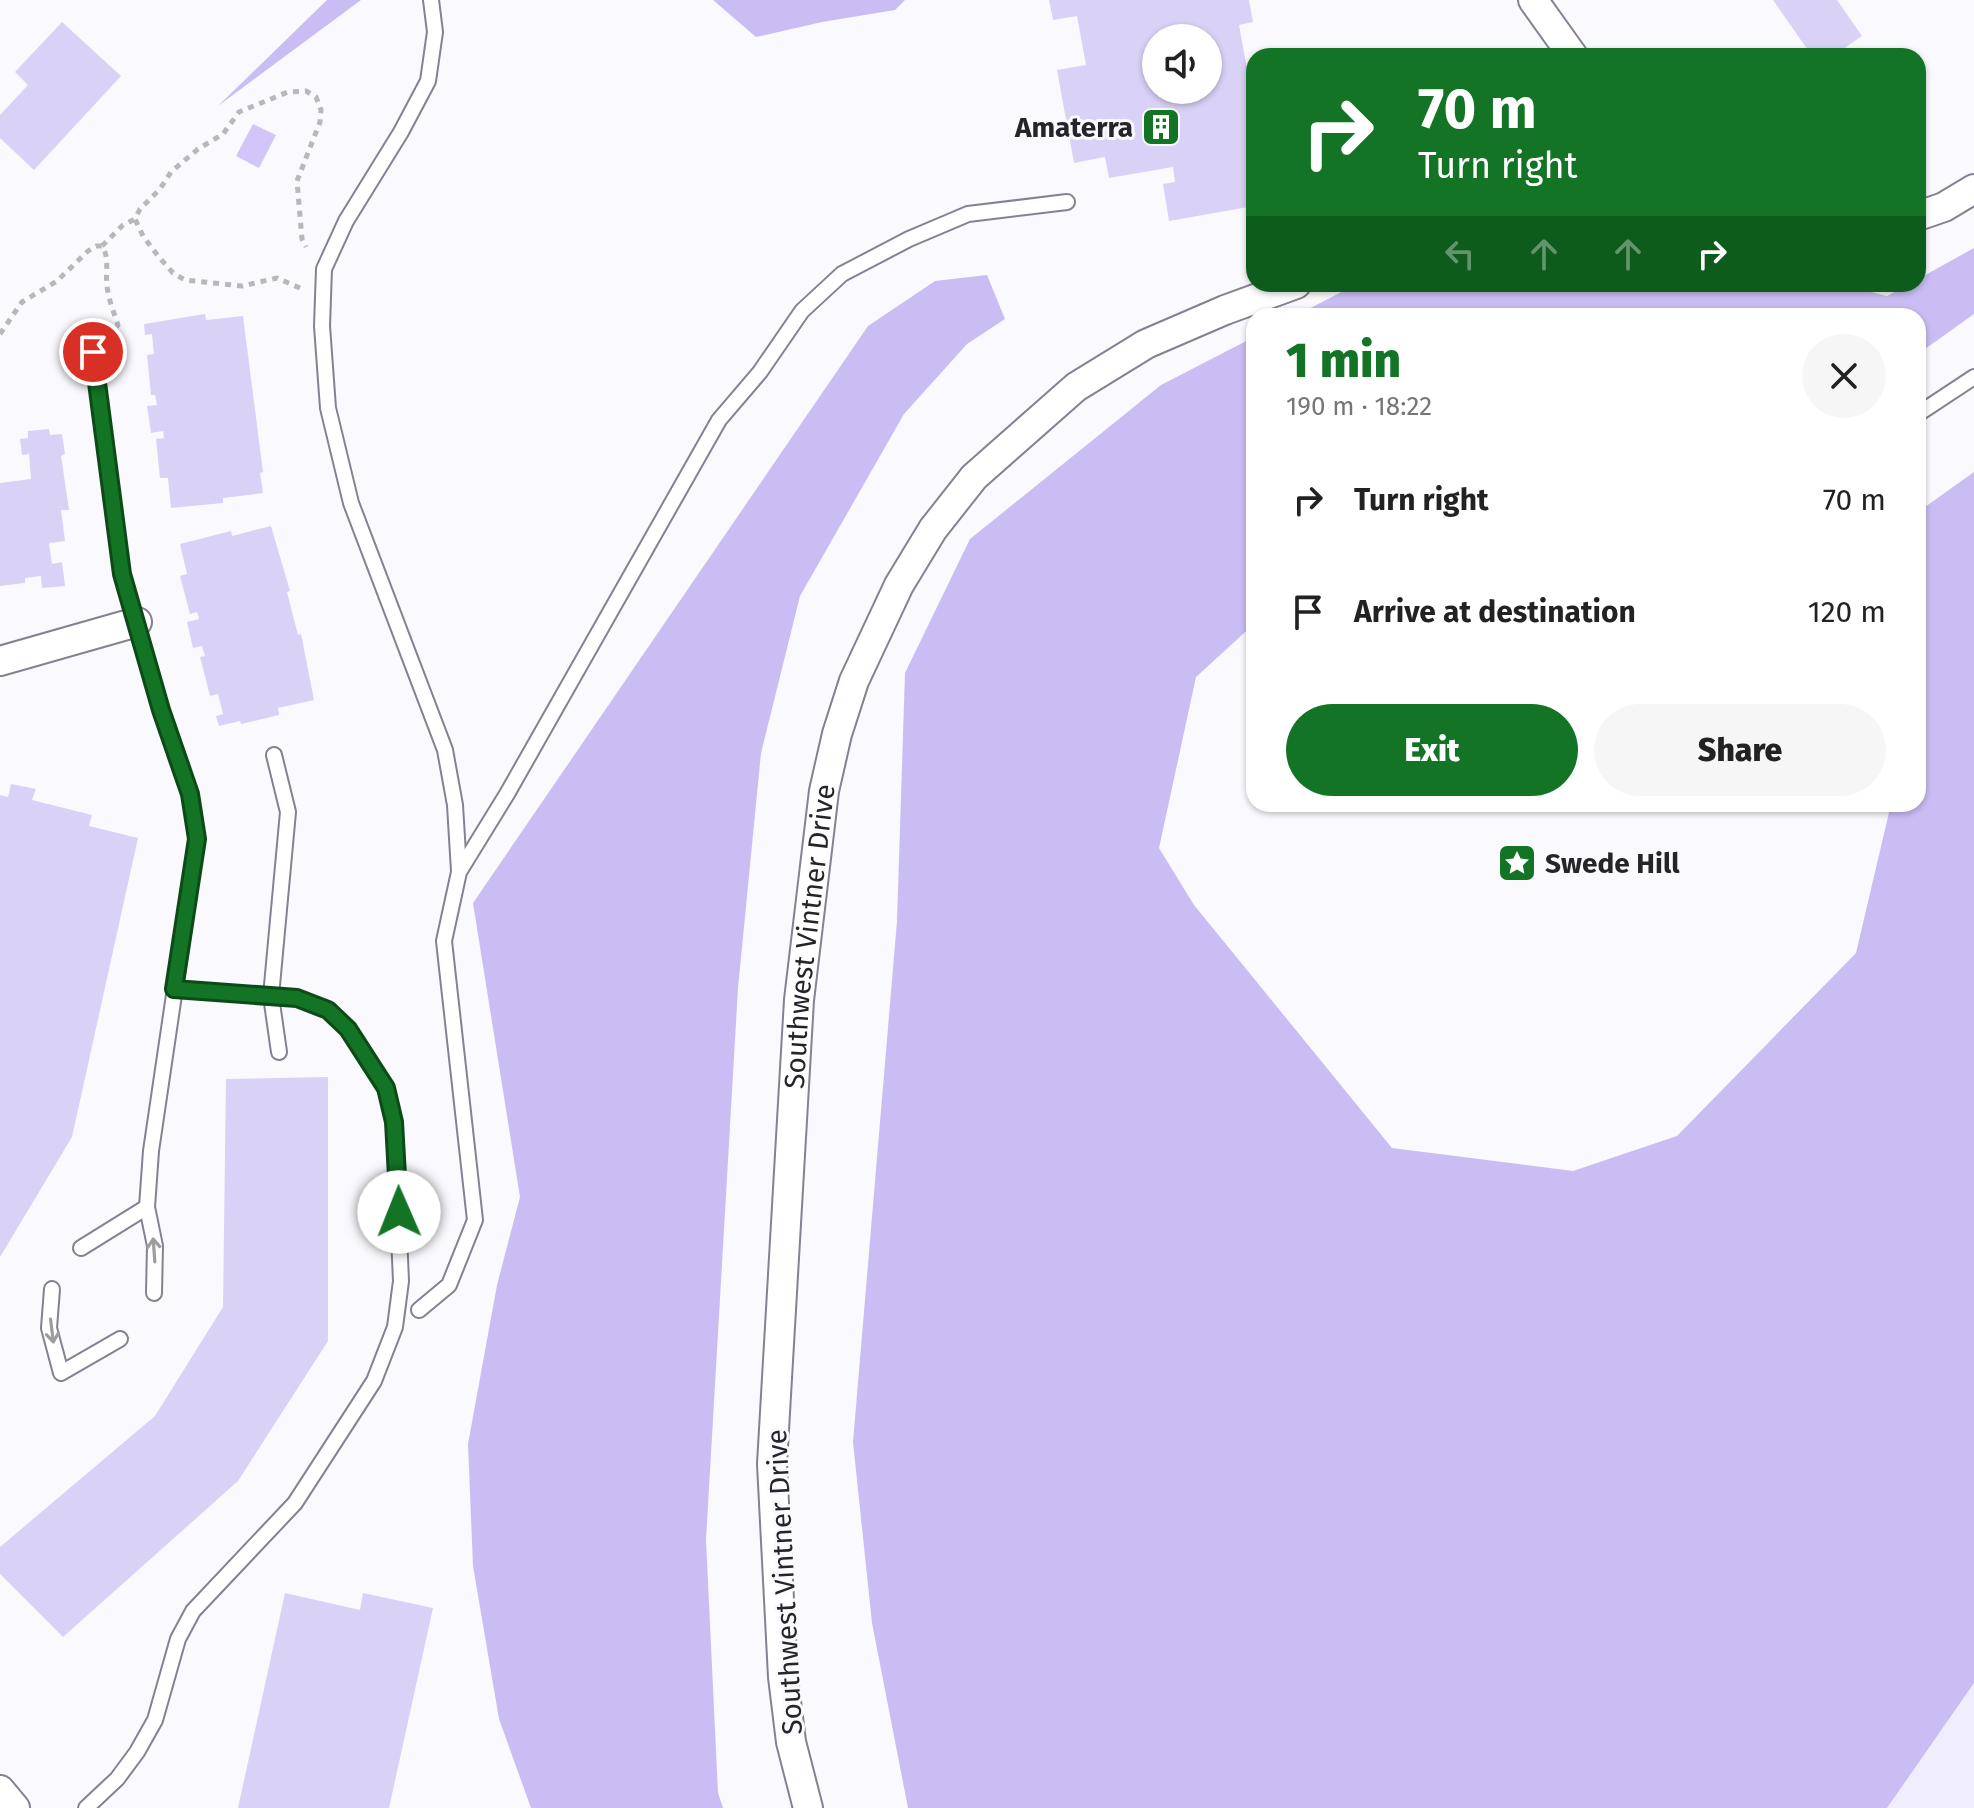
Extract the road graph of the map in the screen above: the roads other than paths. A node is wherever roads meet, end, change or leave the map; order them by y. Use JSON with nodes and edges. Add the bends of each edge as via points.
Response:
{"nodes":[{"id":1,"x":431,"y":0,"type":"edge"},
{"id":2,"x":1533,"y":0,"type":"edge"},
{"id":3,"x":1567,"y":48,"type":"edge"},
{"id":4,"x":1974,"y":189,"type":"edge"},
{"id":5,"x":1067,"y":202,"type":"dead end"},
{"id":6,"x":1926,"y":213,"type":"edge"},
{"id":7,"x":1274,"y":292,"type":"edge"},
{"id":8,"x":93,"y":352,"type":"road end"},
{"id":9,"x":1974,"y":377,"type":"edge"},
{"id":10,"x":1926,"y":409,"type":"edge"},
{"id":11,"x":137,"y":622,"type":"junction"},
{"id":12,"x":0,"y":661,"type":"edge"},
{"id":13,"x":274,"y":755,"type":"dead end"},
{"id":14,"x":459,"y":872,"type":"junction"},
{"id":15,"x":174,"y":989,"type":"junction"},
{"id":16,"x":271,"y":996,"type":"junction"},
{"id":17,"x":279,"y":1052,"type":"dead end"},
{"id":18,"x":147,"y":1207,"type":"junction"},
{"id":19,"x":81,"y":1248,"type":"dead end"},
{"id":20,"x":52,"y":1289,"type":"dead end"},
{"id":21,"x":154,"y":1293,"type":"dead end"},
{"id":22,"x":419,"y":1310,"type":"dead end"},
{"id":23,"x":120,"y":1339,"type":"dead end"},
{"id":24,"x":0,"y":1790,"type":"edge"},
{"id":25,"x":15,"y":1808,"type":"edge"},
{"id":26,"x":86,"y":1808,"type":"edge"},
{"id":27,"x":808,"y":1808,"type":"edge"}],
"edges":[{"from":1,"to":14,"type":"lane","via":[[435,32],[428,81],[346,221],[324,269],[323,302],[328,408],[351,503],[445,750]]},
{"from":2,"to":3,"type":"street"},
{"from":4,"to":6,"type":"street"},
{"from":5,"to":14,"type":"lane","via":[[968,214],[842,274],[802,311],[719,420]]},
{"from":7,"to":27,"type":"street","name":"Southwest Vintner Drive","via":[[1146,344],[1076,387],[974,477],[933,529],[881,620],[837,734],[824,791],[799,1000],[772,1464],[783,1677],[791,1742]]},
{"from":8,"to":11,"type":"lane","via":[[122,574]]},
{"from":9,"to":10,"type":"lane"},
{"from":11,"to":12,"type":"street"},
{"from":11,"to":15,"type":"lane","via":[[190,794],[197,839]]},
{"from":13,"to":16,"type":"lane","via":[[288,812]]},
{"from":14,"to":22,"type":"lane","via":[[444,941],[475,1220],[449,1285]]},
{"from":15,"to":16,"type":"lane"},
{"from":15,"to":18,"type":"lane"},
{"from":16,"to":17,"type":"lane"},
{"from":16,"to":26,"type":"lane","via":[[297,998],[328,1010],[348,1029],[386,1088],[398,1159],[401,1281],[395,1327],[374,1381],[295,1503],[193,1611],[178,1639],[155,1720],[117,1779]]},
{"from":18,"to":19,"type":"lane"},
{"from":21,"to":18,"type":"lane","one_way":true,"via":[[155,1246]]},
{"from":20,"to":23,"type":"lane","one_way":true,"via":[[49,1328],[61,1373]]},
{"from":24,"to":25,"type":"street"}]}
